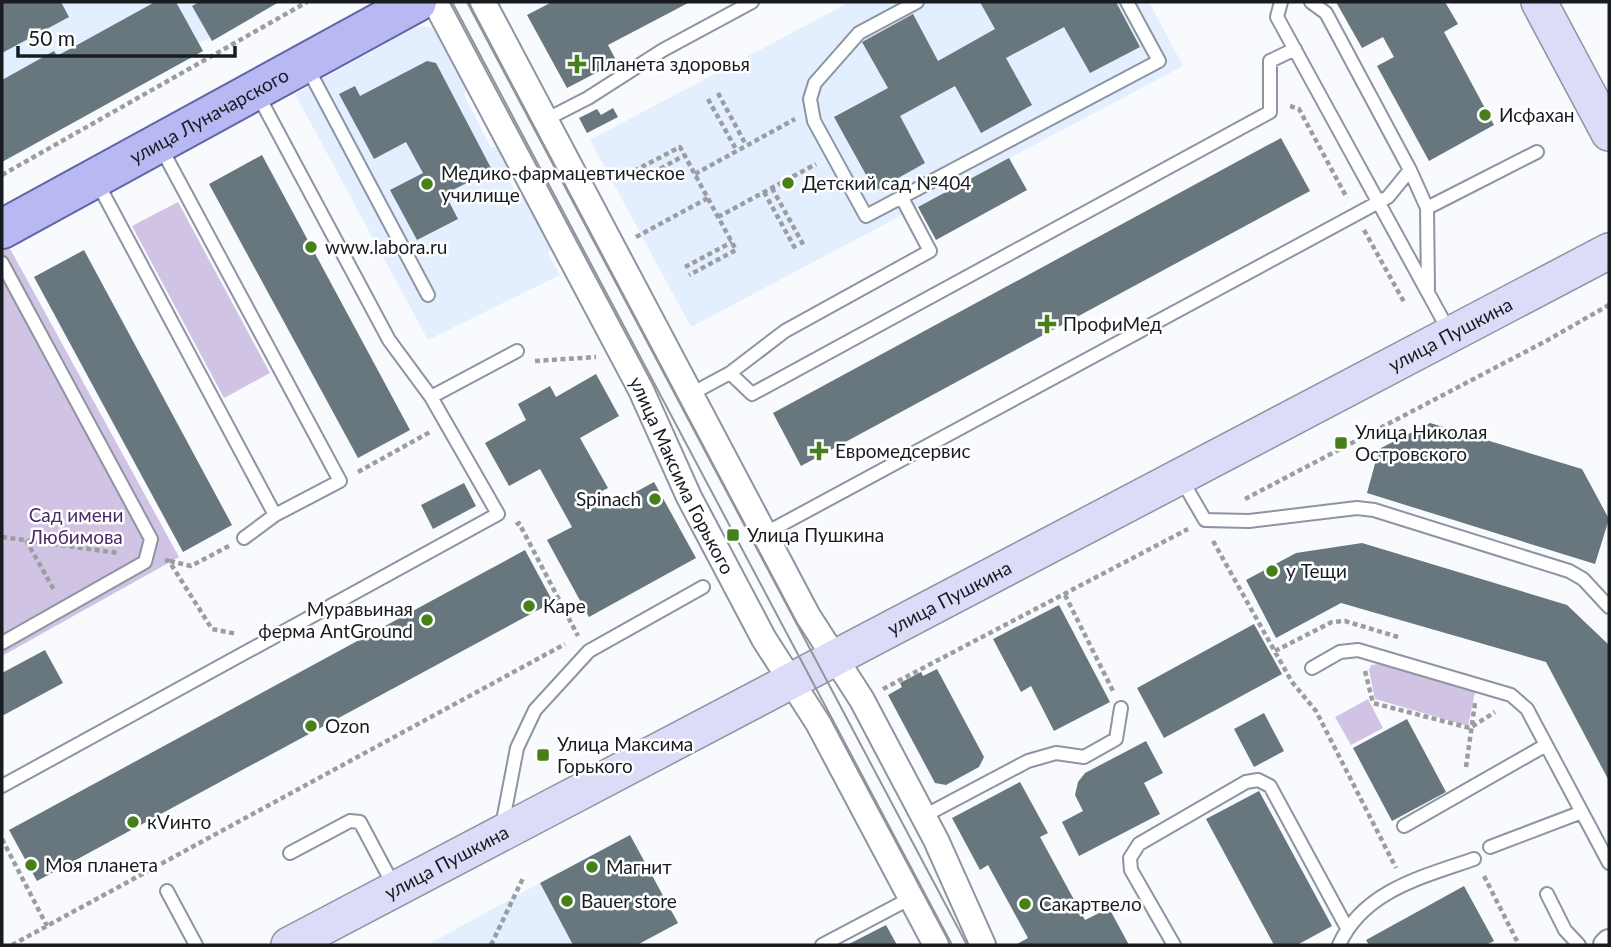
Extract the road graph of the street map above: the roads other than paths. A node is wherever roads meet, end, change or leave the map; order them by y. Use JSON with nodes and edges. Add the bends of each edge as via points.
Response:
{"nodes":[{"id":1,"x":417,"y":2,"type":"edge"},
{"id":2,"x":435,"y":2,"type":"edge"},
{"id":3,"x":483,"y":2,"type":"edge"},
{"id":4,"x":752,"y":2,"type":"edge"},
{"id":5,"x":917,"y":2,"type":"edge"},
{"id":6,"x":1127,"y":2,"type":"edge"},
{"id":7,"x":1282,"y":2,"type":"edge"},
{"id":8,"x":1311,"y":2,"type":"edge"},
{"id":9,"x":1539,"y":2,"type":"edge"},
{"id":10,"x":1295,"y":49,"type":"junction"},
{"id":11,"x":304,"y":62,"type":"junction"},
{"id":12,"x":255,"y":89,"type":"junction"},
{"id":13,"x":545,"y":120,"type":"junction"},
{"id":14,"x":1609,"y":133,"type":"edge"},
{"id":15,"x":158,"y":142,"type":"junction"},
{"id":16,"x":1537,"y":152,"type":"dead end"},
{"id":17,"x":1410,"y":170,"type":"junction"},
{"id":18,"x":94,"y":177,"type":"junction"},
{"id":19,"x":902,"y":198,"type":"junction"},
{"id":20,"x":1378,"y":203,"type":"junction"},
{"id":21,"x":1427,"y":208,"type":"junction"},
{"id":22,"x":2,"y":229,"type":"edge"},
{"id":23,"x":1609,"y":251,"type":"edge"},
{"id":24,"x":2,"y":263,"type":"edge"},
{"id":25,"x":1428,"y":289,"type":"junction"},
{"id":26,"x":428,"y":295,"type":"dead end"},
{"id":27,"x":1450,"y":333,"type":"junction"},
{"id":28,"x":517,"y":351,"type":"dead end"},
{"id":29,"x":730,"y":373,"type":"junction"},
{"id":30,"x":691,"y":394,"type":"junction"},
{"id":31,"x":431,"y":397,"type":"junction"},
{"id":32,"x":1180,"y":477,"type":"junction"},
{"id":33,"x":275,"y":515,"type":"junction"},
{"id":34,"x":765,"y":534,"type":"junction"},
{"id":35,"x":244,"y":538,"type":"road end"},
{"id":36,"x":703,"y":587,"type":"dead end"},
{"id":37,"x":1609,"y":607,"type":"edge"},
{"id":38,"x":2,"y":643,"type":"edge"},
{"id":39,"x":834,"y":657,"type":"junction"},
{"id":40,"x":1312,"y":668,"type":"dead end"},
{"id":41,"x":790,"y":681,"type":"junction"},
{"id":42,"x":1121,"y":708,"type":"road end"},
{"id":43,"x":1546,"y":745,"type":"junction"},
{"id":44,"x":2,"y":786,"type":"edge"},
{"id":45,"x":1582,"y":812,"type":"junction"},
{"id":46,"x":924,"y":816,"type":"junction"},
{"id":47,"x":1404,"y":826,"type":"dead end"},
{"id":48,"x":500,"y":834,"type":"junction"},
{"id":49,"x":1490,"y":846,"type":"dead end"},
{"id":50,"x":290,"y":853,"type":"dead end"},
{"id":51,"x":1609,"y":863,"type":"edge"},
{"id":52,"x":1477,"y":864,"type":"road end"},
{"id":53,"x":396,"y":889,"type":"junction"},
{"id":54,"x":167,"y":891,"type":"dead end"},
{"id":55,"x":1547,"y":894,"type":"dead end"},
{"id":56,"x":911,"y":898,"type":"junction"},
{"id":57,"x":1347,"y":928,"type":"junction"},
{"id":58,"x":309,"y":941,"type":"edge"},
{"id":59,"x":196,"y":945,"type":"edge"},
{"id":60,"x":822,"y":945,"type":"edge"},
{"id":61,"x":936,"y":945,"type":"edge"},
{"id":62,"x":983,"y":945,"type":"edge"},
{"id":63,"x":1174,"y":945,"type":"edge"},
{"id":64,"x":1339,"y":945,"type":"edge"},
{"id":65,"x":1579,"y":945,"type":"edge"}],
"edges":[{"from":1,"to":11,"type":"main road","name":"улица Луначарского"},
{"from":2,"to":41,"type":"street","name":"улица Максима Горького","via":[[641,390],[696,509]]},
{"from":3,"to":13,"type":"street"},
{"from":4,"to":13,"type":"lane"},
{"from":5,"to":19,"type":"lane","via":[[859,33],[815,83],[810,99],[814,121],[866,216]]},
{"from":6,"to":19,"type":"lane","via":[[1159,61]]},
{"from":7,"to":10,"type":"lane","via":[[1277,17]]},
{"from":8,"to":17,"type":"lane","via":[[1326,13]]},
{"from":9,"to":14,"type":"main road"},
{"from":10,"to":20,"type":"lane"},
{"from":10,"to":29,"type":"lane","via":[[1270,61],[1270,112],[752,394]]},
{"from":11,"to":12,"type":"main road","name":"улица Луначарского"},
{"from":11,"to":26,"type":"lane"},
{"from":12,"to":15,"type":"main road","name":"улица Луначарского"},
{"from":12,"to":31,"type":"lane","via":[[389,340]]},
{"from":13,"to":30,"type":"street"},
{"from":15,"to":18,"type":"main road","name":"улица Луначарского"},
{"from":15,"to":33,"type":"lane","via":[[340,481]]},
{"from":16,"to":21,"type":"lane"},
{"from":17,"to":20,"type":"lane"},
{"from":17,"to":21,"type":"lane"},
{"from":18,"to":22,"type":"main road","name":"улица Луначарского"},
{"from":18,"to":33,"type":"lane"},
{"from":19,"to":29,"type":"lane","via":[[930,251],[786,331]]},
{"from":20,"to":25,"type":"lane"},
{"from":20,"to":34,"type":"lane"},
{"from":21,"to":25,"type":"lane"},
{"from":23,"to":27,"type":"main road","name":"улица Пушкина"},
{"from":24,"to":38,"type":"lane","via":[[151,539],[145,562]]},
{"from":25,"to":27,"type":"lane"},
{"from":27,"to":32,"type":"main road","name":"улица Пушкина"},
{"from":28,"to":31,"type":"lane"},
{"from":29,"to":30,"type":"lane"},
{"from":30,"to":34,"type":"street"},
{"from":31,"to":44,"type":"lane","via":[[498,514]]},
{"from":32,"to":37,"type":"lane","via":[[1205,520],[1249,521],[1374,510],[1569,571]]},
{"from":32,"to":39,"type":"main road","name":"улица Пушкина"},
{"from":33,"to":35,"type":"lane"},
{"from":34,"to":39,"type":"street"},
{"from":36,"to":48,"type":"lane","via":[[589,651],[535,710],[517,748]]},
{"from":39,"to":41,"type":"main road","name":"улица Пушкина"},
{"from":39,"to":46,"type":"street","via":[[862,699]]},
{"from":40,"to":43,"type":"lane","via":[[1340,652],[1358,650],[1511,695],[1527,709]]},
{"from":41,"to":48,"type":"main road","name":"улица Пушкина"},
{"from":41,"to":56,"type":"street","name":"улица Максима Горького","via":[[818,723]]},
{"from":42,"to":46,"type":"lane","via":[[1116,739],[1084,757],[1056,754],[1028,761]]},
{"from":43,"to":45,"type":"lane"},
{"from":43,"to":47,"type":"lane"},
{"from":45,"to":49,"type":"lane"},
{"from":45,"to":51,"type":"lane"},
{"from":46,"to":62,"type":"street"},
{"from":48,"to":53,"type":"main road","name":"улица Пушкина"},
{"from":50,"to":53,"type":"lane","via":[[350,821],[360,822]]},
{"from":52,"to":57,"type":"lane","via":[[1405,884],[1364,908]]},
{"from":53,"to":58,"type":"main road","name":"улица Пушкина"},
{"from":54,"to":59,"type":"lane"},
{"from":55,"to":65,"type":"lane","via":[[1565,930]]},
{"from":56,"to":60,"type":"lane"},
{"from":56,"to":61,"type":"street","name":"улица Максима Горького"},
{"from":57,"to":63,"type":"lane","via":[[1270,786],[1258,780],[1246,782],[1139,845],[1130,858],[1131,870]]},
{"from":57,"to":64,"type":"lane"}]}
